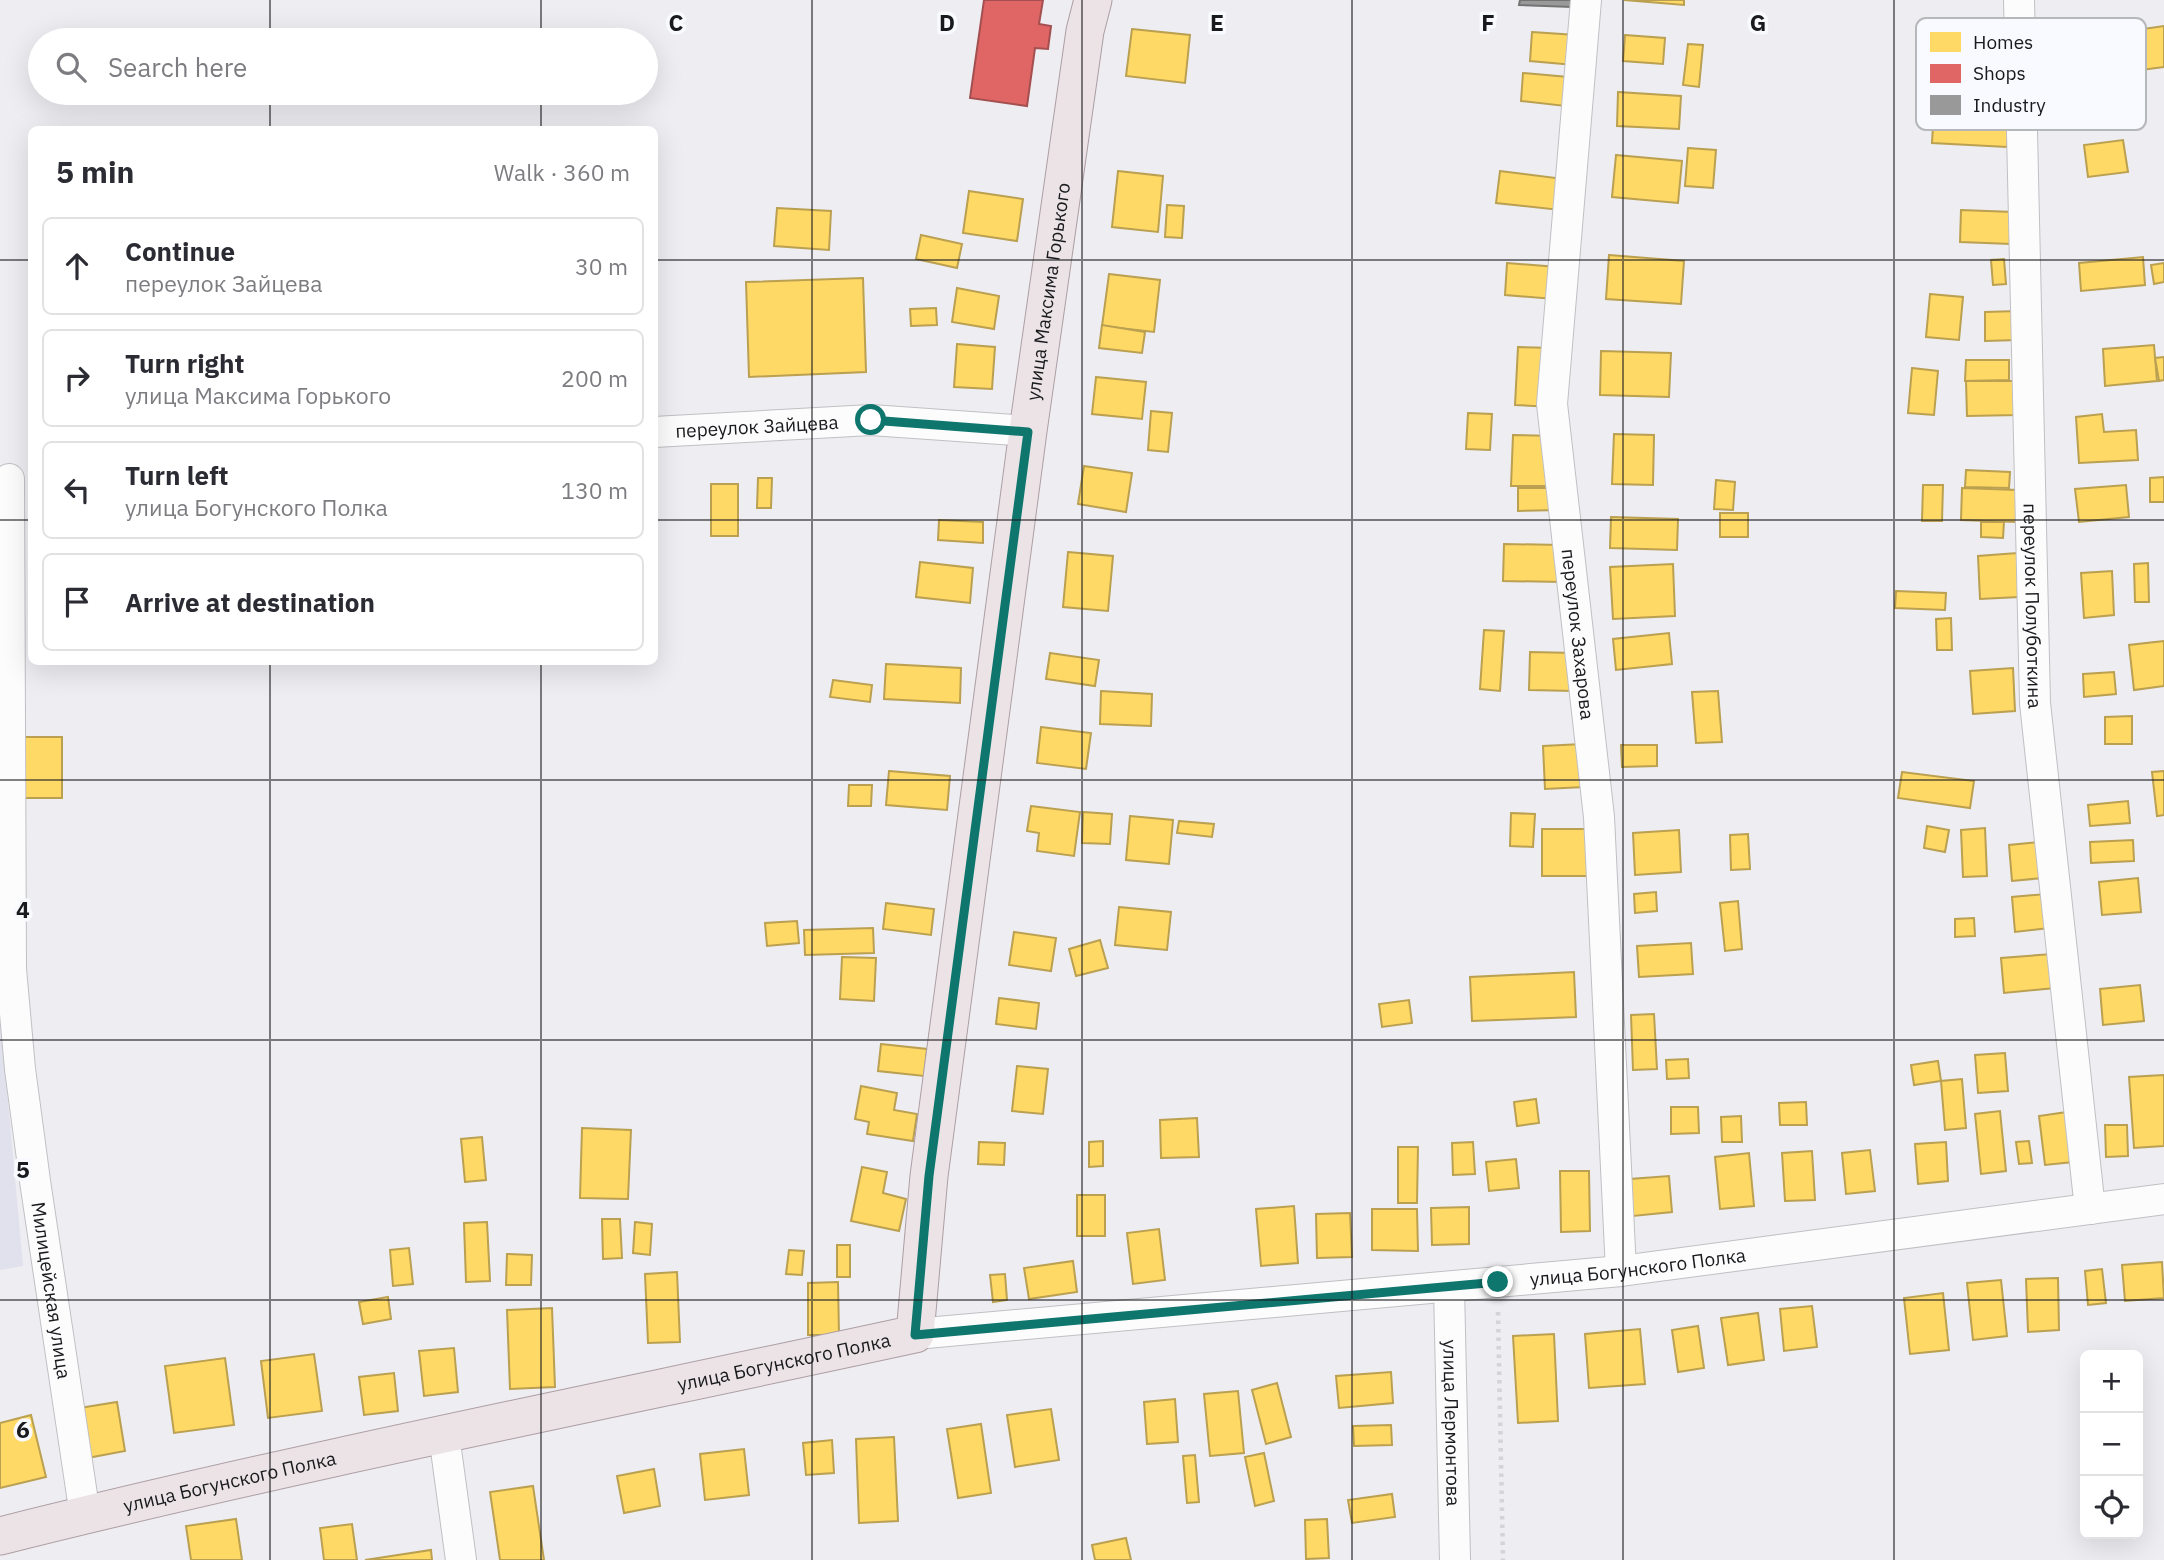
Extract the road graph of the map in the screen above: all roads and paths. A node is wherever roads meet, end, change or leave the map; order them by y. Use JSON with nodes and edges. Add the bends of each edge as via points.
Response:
{"nodes":[{"id":1,"x":1093,"y":0,"type":"edge"},
{"id":2,"x":1586,"y":0,"type":"edge"},
{"id":3,"x":2019,"y":0,"type":"edge"},
{"id":4,"x":2019,"y":18,"type":"edge"},
{"id":5,"x":2022,"y":130,"type":"edge"},
{"id":6,"x":658,"y":432,"type":"edge"},
{"id":7,"x":1028,"y":432,"type":"junction"},
{"id":8,"x":14,"y":478,"type":"edge"},
{"id":9,"x":2164,"y":1199,"type":"edge"},
{"id":10,"x":2090,"y":1209,"type":"junction"},
{"id":11,"x":1621,"y":1271,"type":"junction"},
{"id":12,"x":1498,"y":1282,"type":"junction"},
{"id":13,"x":1449,"y":1287,"type":"junction"},
{"id":14,"x":915,"y":1335,"type":"junction"},
{"id":15,"x":444,"y":1435,"type":"junction"},
{"id":16,"x":85,"y":1515,"type":"junction"},
{"id":17,"x":0,"y":1536,"type":"edge"},
{"id":18,"x":461,"y":1560,"type":"edge"},
{"id":19,"x":1455,"y":1560,"type":"edge"},
{"id":20,"x":1503,"y":1560,"type":"edge"}],
"edges":[{"from":1,"to":7,"type":"main road","name":"улица Максима Горького"},
{"from":2,"to":11,"type":"street","name":"переулок Захарова","via":[[1552,404],[1599,817]]},
{"from":3,"to":4,"type":"street","name":"переулок Полуботкина"},
{"from":5,"to":10,"type":"street","name":"переулок Полуботкина","via":[[2035,703]]},
{"from":6,"to":7,"type":"street","name":"переулок Зайцева","via":[[871,420]]},
{"from":7,"to":14,"type":"main road","name":"улица Максима Горького","via":[[929,1176]]},
{"from":8,"to":16,"type":"street","name":"Милицейская улица","via":[[11,969],[35,1181]]},
{"from":9,"to":10,"type":"street","name":"улица Богунского Полка"},
{"from":10,"to":11,"type":"street","name":"улица Богунского Полка"},
{"from":11,"to":12,"type":"street","name":"улица Богунского Полка"},
{"from":12,"to":13,"type":"street","name":"улица Богунского Полка"},
{"from":12,"to":20,"type":"path"},
{"from":13,"to":14,"type":"street","name":"улица Богунского Полка"},
{"from":13,"to":19,"type":"street","name":"улица Лермонтова"},
{"from":14,"to":15,"type":"main road","name":"улица Богунского Полка"},
{"from":15,"to":16,"type":"main road","name":"улица Богунского Полка"},
{"from":15,"to":18,"type":"street"},
{"from":16,"to":17,"type":"main road","name":"улица Богунского Полка"}]}
